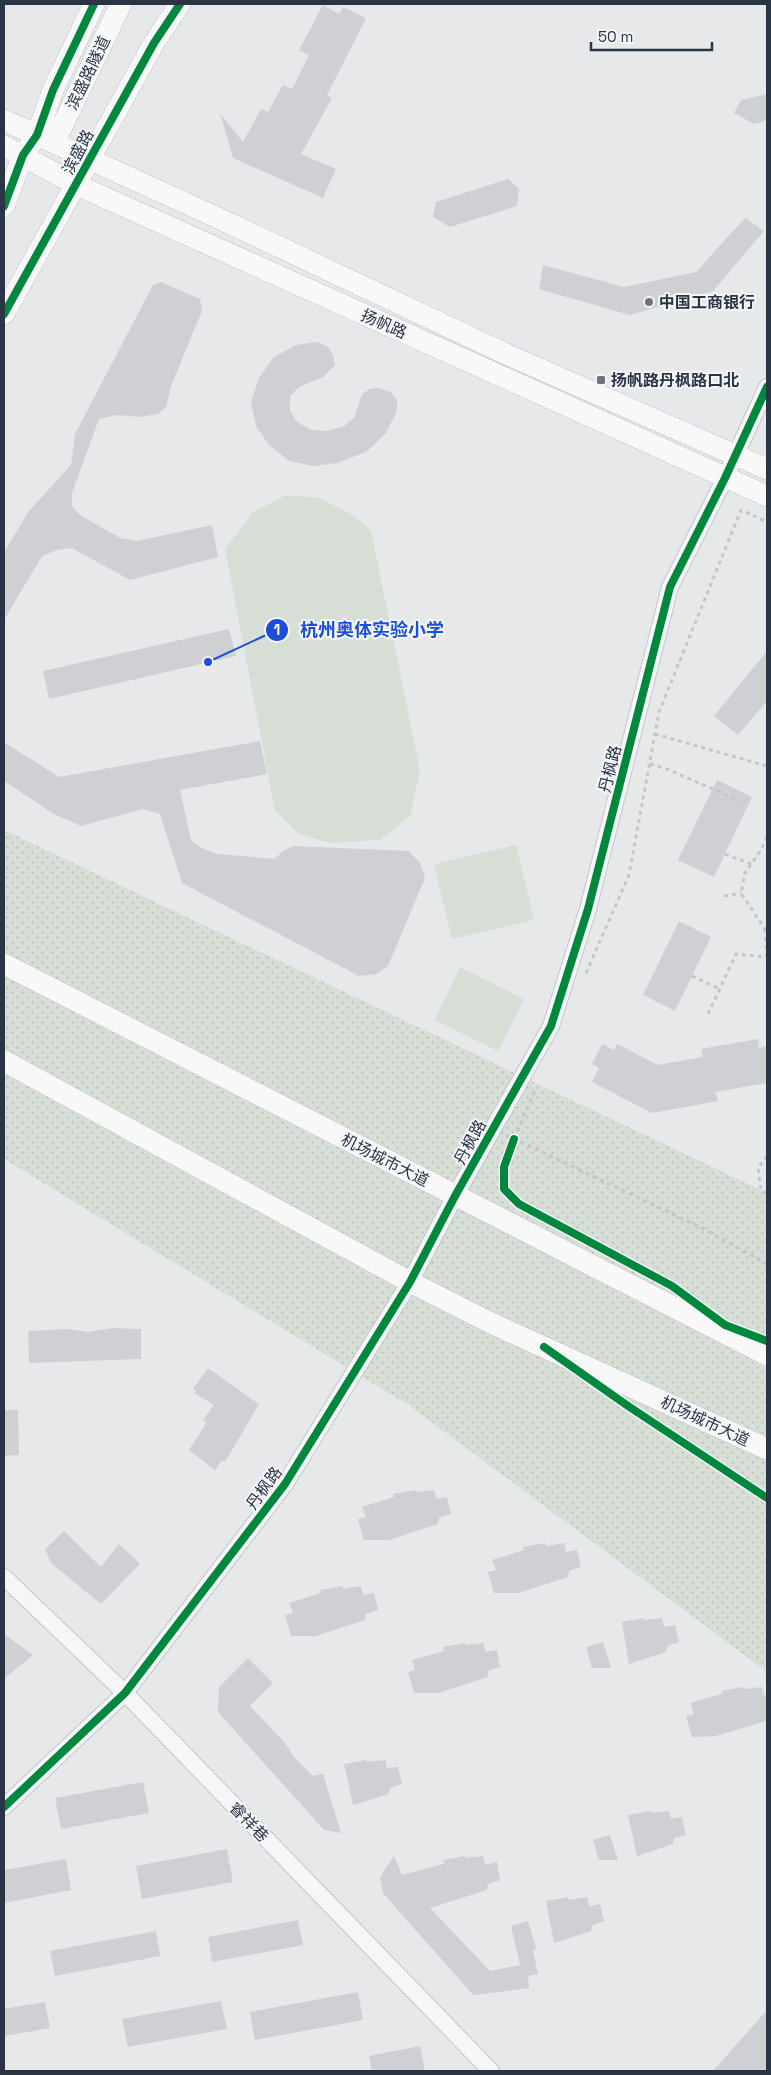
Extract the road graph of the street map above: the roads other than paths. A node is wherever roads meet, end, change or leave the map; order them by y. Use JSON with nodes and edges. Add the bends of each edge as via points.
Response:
{"nodes":[{"id":1,"x":94,"y":4,"type":"edge"},
{"id":2,"x":121,"y":4,"type":"edge"},
{"id":3,"x":165,"y":4,"type":"edge"},
{"id":4,"x":180,"y":4,"type":"edge"},
{"id":5,"x":154,"y":43,"type":"junction"},
{"id":6,"x":4,"y":120,"type":"edge"},
{"id":7,"x":46,"y":139,"type":"junction"},
{"id":8,"x":4,"y":146,"type":"edge"},
{"id":9,"x":23,"y":155,"type":"junction"},
{"id":10,"x":89,"y":159,"type":"junction"},
{"id":11,"x":76,"y":185,"type":"junction"},
{"id":12,"x":4,"y":206,"type":"edge"},
{"id":13,"x":4,"y":314,"type":"edge"},
{"id":14,"x":767,"y":387,"type":"edge"},
{"id":15,"x":735,"y":455,"type":"junction"},
{"id":16,"x":767,"y":469,"type":"edge"},
{"id":17,"x":725,"y":478,"type":"junction"},
{"id":18,"x":767,"y":496,"type":"edge"},
{"id":19,"x":4,"y":964,"type":"edge"},
{"id":20,"x":4,"y":1060,"type":"edge"},
{"id":21,"x":455,"y":1196,"type":"junction"},
{"id":22,"x":410,"y":1282,"type":"junction"},
{"id":23,"x":767,"y":1355,"type":"edge"},
{"id":24,"x":767,"y":1449,"type":"edge"},
{"id":25,"x":4,"y":1577,"type":"edge"},
{"id":26,"x":124,"y":1693,"type":"junction"},
{"id":27,"x":4,"y":1807,"type":"edge"},
{"id":28,"x":491,"y":2071,"type":"edge"}],
"edges":[{"from":1,"to":7,"type":"main road","via":[[53,90]]},
{"from":2,"to":7,"type":"main road","name":"滨盛路隧道"},
{"from":3,"to":5,"type":"main road"},
{"from":4,"to":5,"type":"main road","name":"滨盛路"},
{"from":5,"to":10,"type":"main road","name":"滨盛路"},
{"from":6,"to":7,"type":"main road"},
{"from":7,"to":9,"type":"main road"},
{"from":7,"to":10,"type":"main road"},
{"from":8,"to":9,"type":"main road","name":"扬帆路"},
{"from":9,"to":11,"type":"main road","name":"扬帆路"},
{"from":9,"to":12,"type":"main road"},
{"from":10,"to":11,"type":"main road","name":"滨盛路"},
{"from":10,"to":15,"type":"main road","via":[[506,354]]},
{"from":11,"to":13,"type":"main road","name":"滨盛路"},
{"from":11,"to":17,"type":"main road","name":"扬帆路"},
{"from":14,"to":15,"type":"street","name":"丹枫路"},
{"from":15,"to":16,"type":"main road"},
{"from":15,"to":17,"type":"street","name":"丹枫路"},
{"from":17,"to":18,"type":"main road","name":"扬帆路"},
{"from":17,"to":21,"type":"street","name":"丹枫路","via":[[670,587],[588,909],[551,1026]]},
{"from":19,"to":21,"type":"main road","name":"机场城市大道"},
{"from":20,"to":22,"type":"main road","name":"机场城市大道"},
{"from":21,"to":22,"type":"street","name":"丹枫路"},
{"from":21,"to":23,"type":"main road","name":"机场城市大道"},
{"from":22,"to":24,"type":"main road","name":"机场城市大道","via":[[489,1322]]},
{"from":22,"to":26,"type":"street","name":"丹枫路","via":[[286,1484]]},
{"from":25,"to":26,"type":"street","name":"睿祥巷"},
{"from":26,"to":27,"type":"street","name":"丹枫路"},
{"from":26,"to":28,"type":"street","name":"睿祥巷"}]}
